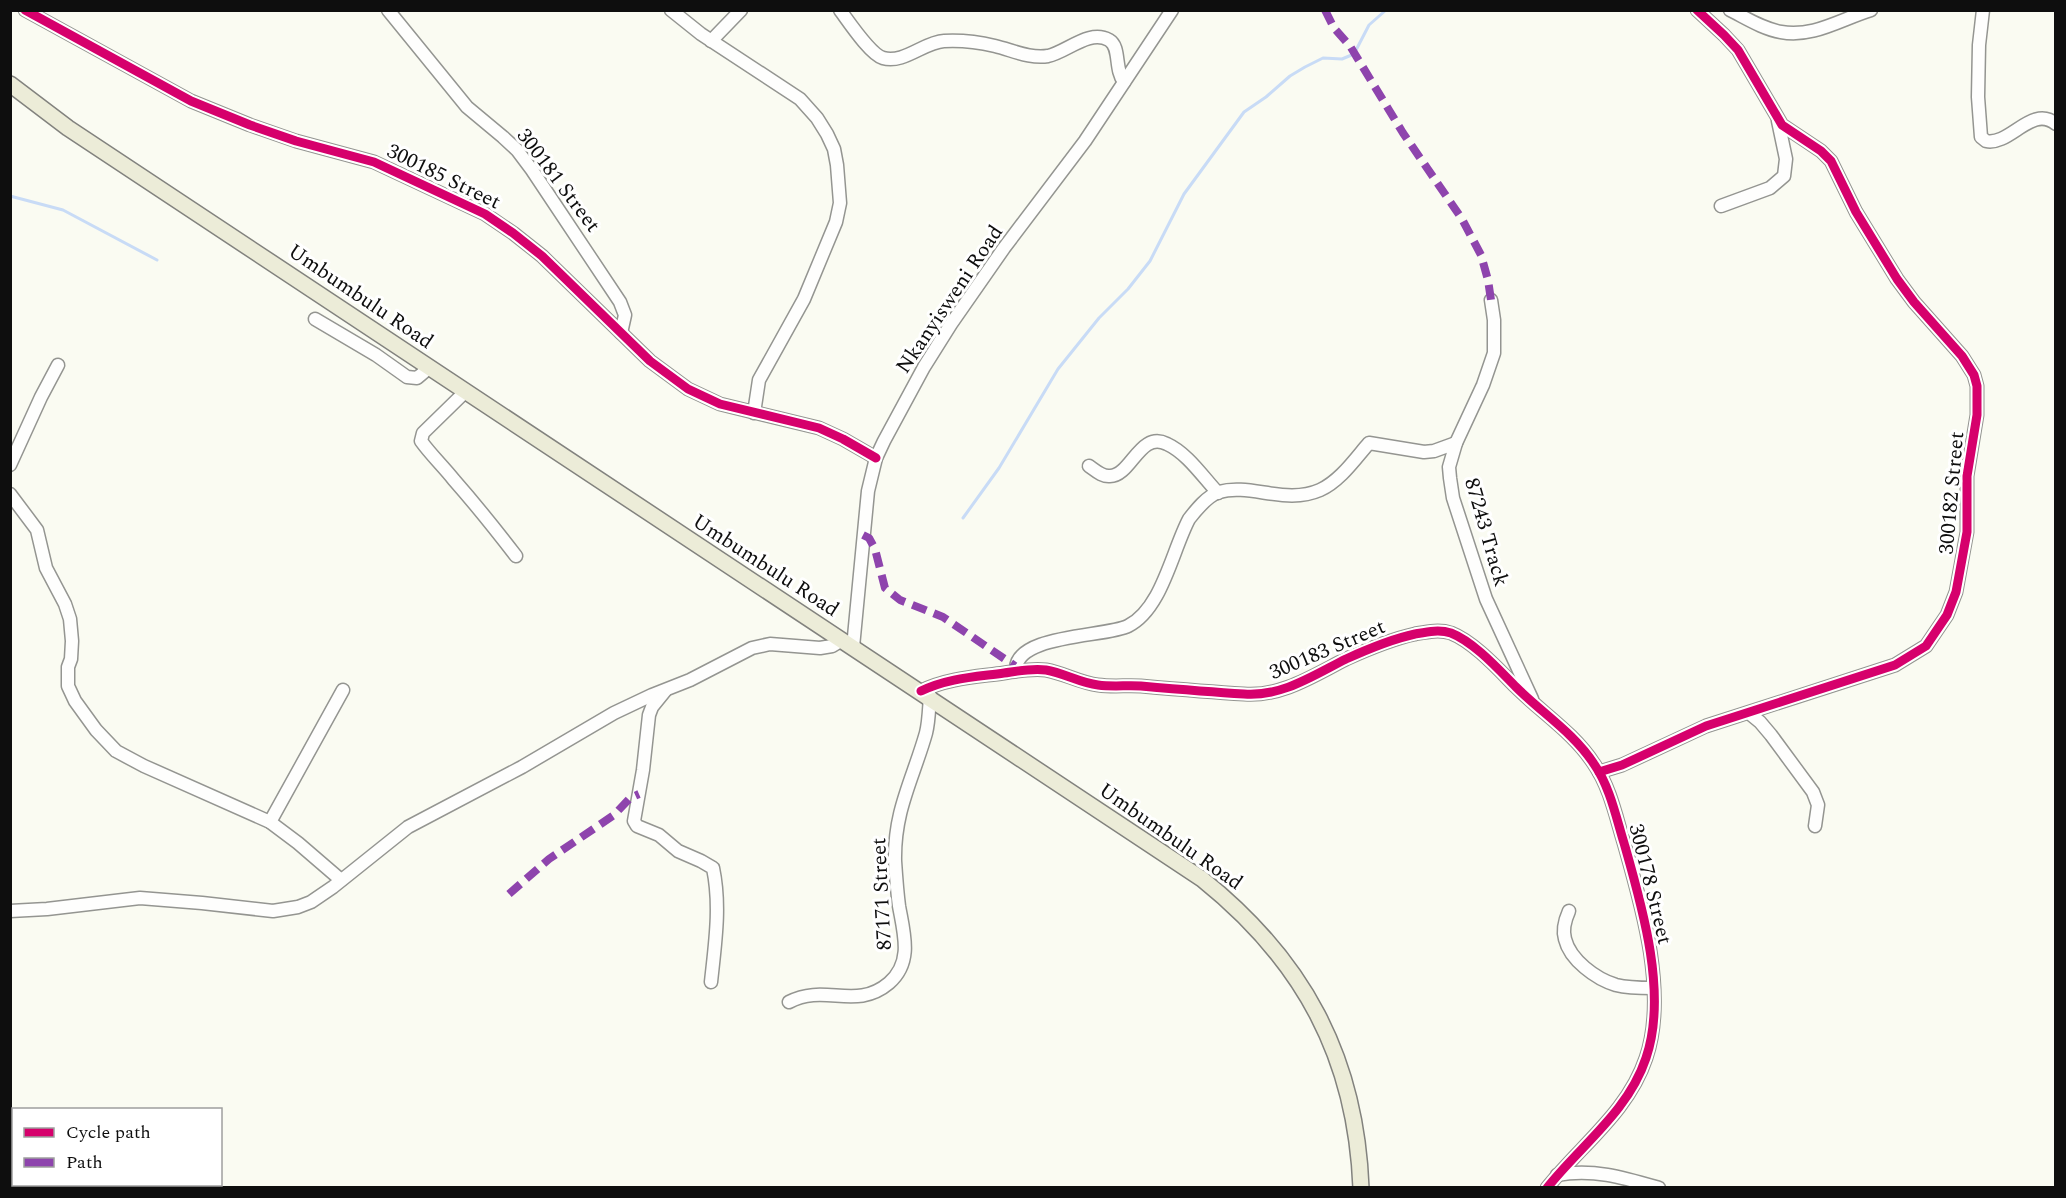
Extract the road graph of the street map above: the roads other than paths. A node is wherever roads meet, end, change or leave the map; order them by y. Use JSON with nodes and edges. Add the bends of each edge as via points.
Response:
{"nodes":[{"id":1,"x":25,"y":10,"type":"edge"},
{"id":2,"x":388,"y":10,"type":"edge"},
{"id":3,"x":671,"y":10,"type":"edge"},
{"id":4,"x":741,"y":10,"type":"edge"},
{"id":5,"x":840,"y":10,"type":"edge"},
{"id":6,"x":1172,"y":10,"type":"edge"},
{"id":7,"x":1697,"y":10,"type":"edge"},
{"id":8,"x":1730,"y":10,"type":"edge"},
{"id":9,"x":1870,"y":10,"type":"edge"},
{"id":10,"x":1983,"y":10,"type":"edge"},
{"id":11,"x":711,"y":41,"type":"junction"},
{"id":12,"x":1124,"y":82,"type":"junction"},
{"id":13,"x":10,"y":84,"type":"edge"},
{"id":14,"x":1777,"y":118,"type":"junction"},
{"id":15,"x":2055,"y":124,"type":"edge"},
{"id":16,"x":1721,"y":206,"type":"dead end"},
{"id":17,"x":1491,"y":300,"type":"dead end"},
{"id":18,"x":315,"y":319,"type":"dead end"},
{"id":19,"x":621,"y":333,"type":"junction"},
{"id":20,"x":58,"y":365,"type":"dead end"},
{"id":21,"x":430,"y":367,"type":"junction"},
{"id":22,"x":466,"y":391,"type":"junction"},
{"id":23,"x":754,"y":413,"type":"junction"},
{"id":24,"x":1456,"y":443,"type":"junction"},
{"id":25,"x":876,"y":458,"type":"junction"},
{"id":26,"x":10,"y":465,"type":"edge"},
{"id":27,"x":1089,"y":466,"type":"dead end"},
{"id":28,"x":1218,"y":492,"type":"junction"},
{"id":29,"x":10,"y":494,"type":"edge"},
{"id":30,"x":516,"y":556,"type":"dead end"},
{"id":31,"x":847,"y":643,"type":"junction"},
{"id":32,"x":1016,"y":671,"type":"junction"},
{"id":33,"x":343,"y":690,"type":"dead end"},
{"id":34,"x":666,"y":690,"type":"junction"},
{"id":35,"x":926,"y":693,"type":"junction"},
{"id":36,"x":1533,"y":703,"type":"junction"},
{"id":37,"x":1749,"y":713,"type":"junction"},
{"id":38,"x":1599,"y":772,"type":"junction"},
{"id":39,"x":270,"y":822,"type":"junction"},
{"id":40,"x":1815,"y":826,"type":"dead end"},
{"id":41,"x":341,"y":880,"type":"junction"},
{"id":42,"x":10,"y":911,"type":"edge"},
{"id":43,"x":1569,"y":911,"type":"dead end"},
{"id":44,"x":711,"y":982,"type":"dead end"},
{"id":45,"x":1653,"y":988,"type":"junction"},
{"id":46,"x":789,"y":1002,"type":"dead end"},
{"id":47,"x":1557,"y":1175,"type":"junction"},
{"id":48,"x":1361,"y":1188,"type":"edge"},
{"id":49,"x":1547,"y":1188,"type":"edge"},
{"id":50,"x":1659,"y":1188,"type":"edge"}],
"edges":[{"from":1,"to":19,"type":"street","name":"300185 Street","via":[[190,101],[296,141],[374,162],[485,214],[542,256]]},
{"from":2,"to":19,"type":"street","name":"300181 Street","via":[[467,107],[503,136],[532,170],[620,302],[625,315]]},
{"from":3,"to":11,"type":"street"},
{"from":4,"to":11,"type":"street"},
{"from":5,"to":12,"type":"street","via":[[876,54],[888,58],[933,42],[955,41],[1048,56],[1083,40],[1103,38],[1115,47],[1118,74]]},
{"from":6,"to":12,"type":"street","name":"Nkanyisweni Road"},
{"from":7,"to":14,"type":"street","name":"300182 Street","via":[[1738,50]]},
{"from":8,"to":9,"type":"street","via":[[1779,32],[1796,33]]},
{"from":10,"to":15,"type":"street","via":[[1978,97],[1982,137],[1996,141],[2041,117]]},
{"from":11,"to":23,"type":"street","via":[[800,99],[827,134],[837,165],[840,203],[836,222],[804,299],[759,380]]},
{"from":12,"to":25,"type":"street","name":"Nkanyisweni Road","via":[[1086,141],[951,324]]},
{"from":13,"to":21,"type":"main road","name":"Umbumbulu Road","via":[[68,128]]},
{"from":14,"to":16,"type":"street","via":[[1786,159],[1784,176],[1770,188]]},
{"from":14,"to":37,"type":"street","name":"300182 Street","via":[[1831,161],[1856,212],[1898,279],[1969,366],[1978,395],[1968,468],[1962,566],[1953,600],[1938,631],[1926,646],[1895,665]]},
{"from":17,"to":24,"type":"street","name":"87243 Track","via":[[1494,352]]},
{"from":18,"to":21,"type":"street","via":[[407,377],[417,378]]},
{"from":19,"to":23,"type":"street","name":"300185 Street","via":[[688,389],[720,404]]},
{"from":20,"to":26,"type":"street"},
{"from":21,"to":22,"type":"main road","name":"Umbumbulu Road"},
{"from":22,"to":30,"type":"street","via":[[423,433],[421,441]]},
{"from":22,"to":31,"type":"main road","name":"Umbumbulu Road"},
{"from":23,"to":25,"type":"street","name":"300185 Street","via":[[819,428]]},
{"from":24,"to":28,"type":"street","via":[[1424,452],[1370,443],[1332,484],[1303,495]]},
{"from":24,"to":36,"type":"street","name":"87243 Track","via":[[1449,467],[1453,498],[1486,599]]},
{"from":25,"to":31,"type":"street","name":"Nkanyisweni Road"},
{"from":27,"to":28,"type":"street","via":[[1112,476],[1144,447],[1164,442],[1182,454]]},
{"from":28,"to":32,"type":"street","via":[[1189,519],[1157,593],[1138,619],[1113,630],[1045,642],[1023,656]]},
{"from":29,"to":39,"type":"street","via":[[37,530],[46,568],[65,604],[72,649],[68,687],[84,714],[117,751]]},
{"from":31,"to":34,"type":"street","via":[[820,648],[762,645]]},
{"from":31,"to":35,"type":"main road","name":"Umbumbulu Road"},
{"from":32,"to":35,"type":"street","via":[[945,681]]},
{"from":32,"to":36,"type":"street","name":"300183 Street","via":[[1045,670],[1101,686],[1256,695],[1294,685],[1400,638],[1431,631],[1450,633],[1472,646]]},
{"from":33,"to":39,"type":"street"},
{"from":34,"to":41,"type":"street","via":[[605,718],[522,767],[408,826]]},
{"from":34,"to":44,"type":"street","via":[[649,715],[634,818],[635,824],[713,868],[717,924]]},
{"from":35,"to":46,"type":"street","name":"87171 Street","via":[[926,730],[900,807],[894,839],[896,885],[906,946],[901,967],[889,983],[864,996],[812,994]]},
{"from":35,"to":48,"type":"main road","name":"Umbumbulu Road","via":[[1202,879],[1244,915],[1274,948],[1304,989],[1341,1069],[1357,1134]]},
{"from":36,"to":38,"type":"street","name":"300183 Street","via":[[1580,746]]},
{"from":37,"to":38,"type":"street","name":"300182 Street","via":[[1706,726]]},
{"from":37,"to":40,"type":"street","via":[[1772,735],[1813,792],[1818,805]]},
{"from":38,"to":45,"type":"street","name":"300178 Street","via":[[1643,910]]},
{"from":39,"to":41,"type":"street"},
{"from":41,"to":42,"type":"street","via":[[311,902],[280,911],[140,898]]},
{"from":43,"to":45,"type":"street","via":[[1565,940],[1586,968],[1615,985]]},
{"from":45,"to":47,"type":"street","name":"300178 Street","via":[[1650,1045],[1633,1088],[1611,1119]]},
{"from":47,"to":49,"type":"street","name":"300178 Street"},
{"from":47,"to":50,"type":"street","via":[[1606,1174]]}]}
